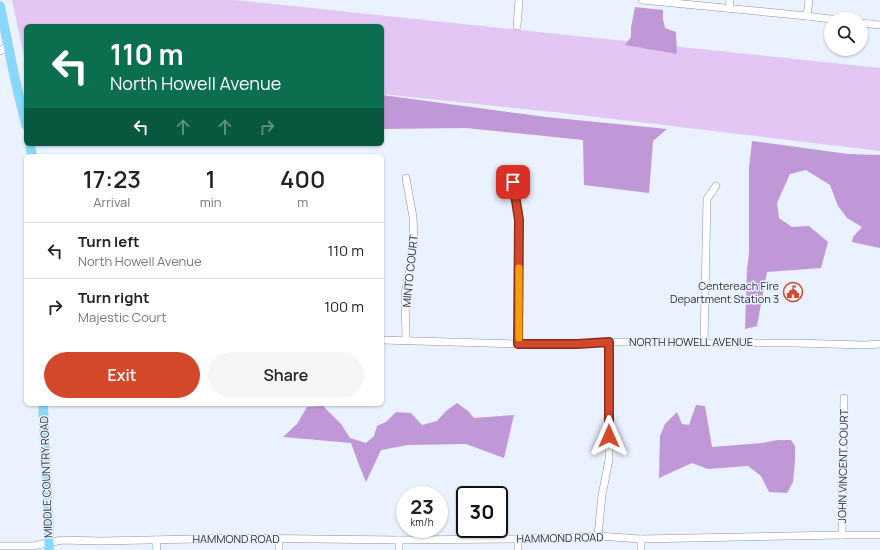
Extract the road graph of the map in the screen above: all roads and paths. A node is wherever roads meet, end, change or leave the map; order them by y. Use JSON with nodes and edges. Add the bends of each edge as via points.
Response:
{"nodes":[{"id":1,"x":519,"y":0,"type":"edge"},
{"id":2,"x":642,"y":0,"type":"edge"},
{"id":3,"x":730,"y":0,"type":"edge"},
{"id":4,"x":809,"y":0,"type":"edge"},
{"id":5,"x":0,"y":6,"type":"edge"},
{"id":6,"x":729,"y":8,"type":"junction"},
{"id":7,"x":807,"y":16,"type":"junction"},
{"id":8,"x":824,"y":18,"type":"edge"},
{"id":9,"x":868,"y":24,"type":"edge"},
{"id":10,"x":880,"y":25,"type":"edge"},
{"id":11,"x":517,"y":26,"type":"dead end"},
{"id":12,"x":8,"y":46,"type":"junction"},
{"id":13,"x":0,"y":51,"type":"edge"},
{"id":14,"x":24,"y":117,"type":"edge"},
{"id":15,"x":406,"y":178,"type":"dead end"},
{"id":16,"x":513,"y":182,"type":"dead end"},
{"id":17,"x":716,"y":186,"type":"dead end"},
{"id":18,"x":384,"y":340,"type":"edge"},
{"id":19,"x":406,"y":340,"type":"junction"},
{"id":20,"x":609,"y":342,"type":"junction"},
{"id":21,"x":704,"y":343,"type":"junction"},
{"id":22,"x":518,"y":344,"type":"junction"},
{"id":23,"x":880,"y":344,"type":"edge"},
{"id":24,"x":844,"y":398,"type":"dead end"},
{"id":25,"x":43,"y":406,"type":"edge"},
{"id":26,"x":842,"y":535,"type":"junction"},
{"id":27,"x":880,"y":535,"type":"edge"},
{"id":28,"x":598,"y":536,"type":"junction"},
{"id":29,"x":279,"y":539,"type":"junction"},
{"id":30,"x":518,"y":539,"type":"junction"},
{"id":31,"x":641,"y":539,"type":"junction"},
{"id":32,"x":156,"y":540,"type":"junction"},
{"id":33,"x":399,"y":540,"type":"junction"},
{"id":34,"x":0,"y":546,"type":"edge"},
{"id":35,"x":49,"y":546,"type":"edge"},
{"id":36,"x":156,"y":550,"type":"edge"},
{"id":37,"x":279,"y":550,"type":"edge"},
{"id":38,"x":399,"y":550,"type":"edge"},
{"id":39,"x":518,"y":550,"type":"edge"},
{"id":40,"x":641,"y":550,"type":"edge"}],
"edges":[{"from":1,"to":11,"type":"street"},
{"from":2,"to":6,"type":"street"},
{"from":3,"to":6,"type":"street"},
{"from":4,"to":7,"type":"street"},
{"from":5,"to":12,"type":"main road"},
{"from":6,"to":7,"type":"street"},
{"from":7,"to":8,"type":"street"},
{"from":9,"to":10,"type":"street"},
{"from":12,"to":13,"type":"street"},
{"from":12,"to":14,"type":"main road"},
{"from":15,"to":19,"type":"street","name":"MINTO COURT","via":[[413,217],[414,243],[405,294]]},
{"from":16,"to":22,"type":"street","via":[[519,220]]},
{"from":17,"to":21,"type":"street","via":[[707,199]]},
{"from":18,"to":19,"type":"street","name":"NORTH HOWELL AVENUE"},
{"from":19,"to":22,"type":"street","name":"NORTH HOWELL AVENUE"},
{"from":20,"to":21,"type":"street","name":"NORTH HOWELL AVENUE"},
{"from":20,"to":22,"type":"street","name":"NORTH HOWELL AVENUE"},
{"from":20,"to":28,"type":"street","via":[[609,460]]},
{"from":21,"to":23,"type":"street","name":"NORTH HOWELL AVENUE"},
{"from":24,"to":26,"type":"street","name":"JOHN VINCENT COURT"},
{"from":25,"to":35,"type":"main road","name":"MIDDLE COUNTRY ROAD"},
{"from":26,"to":27,"type":"street","name":"HAMMOND ROAD"},
{"from":26,"to":31,"type":"street","name":"HAMMOND ROAD"},
{"from":28,"to":30,"type":"street","name":"HAMMOND ROAD"},
{"from":28,"to":31,"type":"street","name":"HAMMOND ROAD"},
{"from":29,"to":32,"type":"street","name":"HAMMOND ROAD"},
{"from":29,"to":33,"type":"street","name":"HAMMOND ROAD"},
{"from":29,"to":37,"type":"street"},
{"from":30,"to":33,"type":"street","name":"HAMMOND ROAD"},
{"from":30,"to":39,"type":"street"},
{"from":31,"to":40,"type":"street"},
{"from":32,"to":35,"type":"street","name":"HAMMOND ROAD","via":[[62,540]]},
{"from":32,"to":36,"type":"street"},
{"from":33,"to":38,"type":"street"},
{"from":34,"to":35,"type":"street","name":"HAMMOND ROAD"}]}
